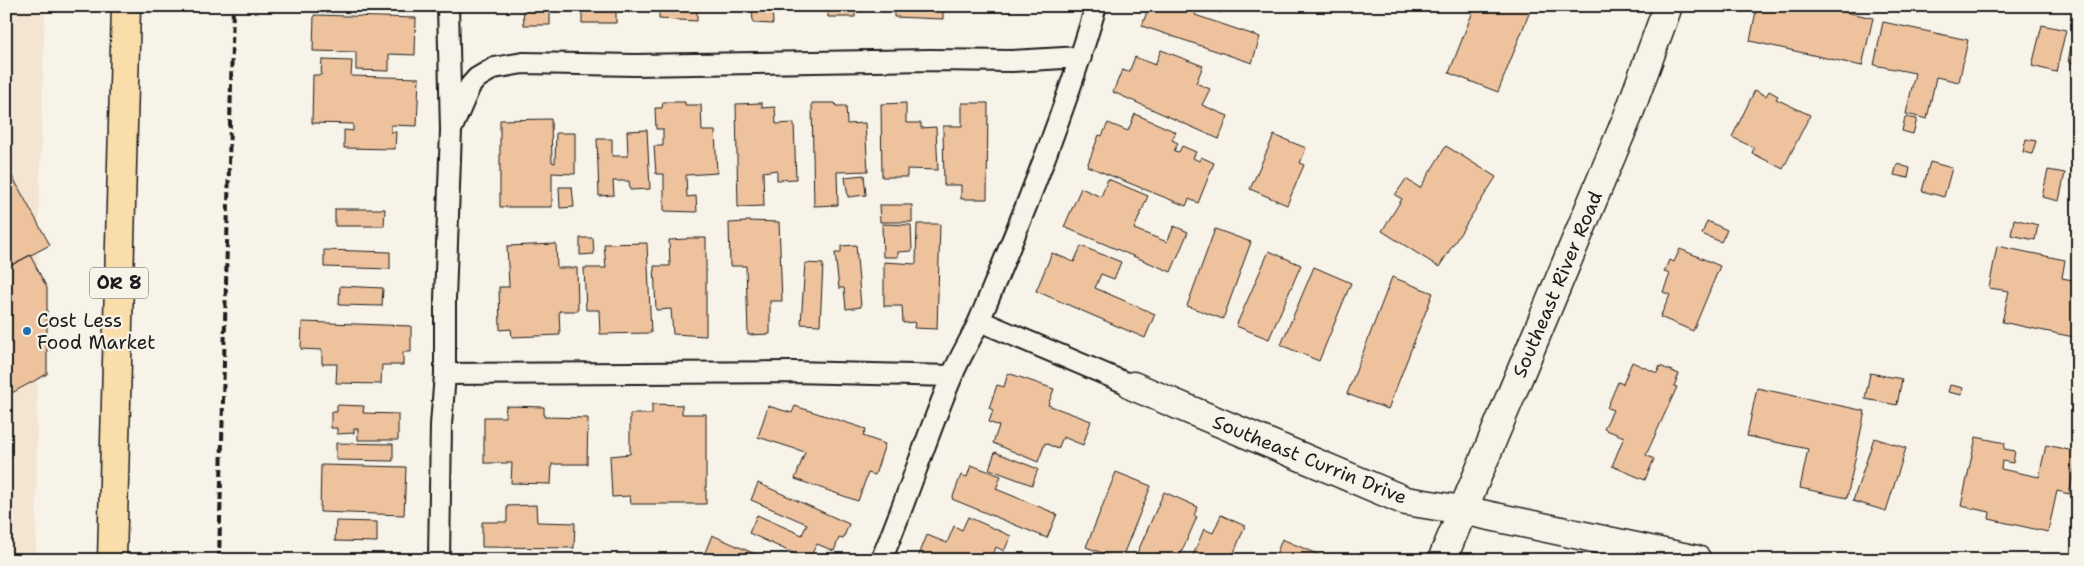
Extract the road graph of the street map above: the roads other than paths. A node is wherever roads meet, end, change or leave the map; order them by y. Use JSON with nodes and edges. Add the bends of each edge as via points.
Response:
{"nodes":[{"id":1,"x":126,"y":6,"type":"edge"},
{"id":2,"x":448,"y":6,"type":"edge"},
{"id":3,"x":1096,"y":6,"type":"edge"},
{"id":4,"x":1668,"y":6,"type":"edge"},
{"id":5,"x":1081,"y":57,"type":"junction"},
{"id":6,"x":451,"y":130,"type":"junction"},
{"id":7,"x":980,"y":321,"type":"junction"},
{"id":8,"x":445,"y":374,"type":"junction"},
{"id":9,"x":952,"y":376,"type":"junction"},
{"id":10,"x":1133,"y":386,"type":"joint"},
{"id":11,"x":1462,"y":510,"type":"junction"},
{"id":12,"x":112,"y":560,"type":"edge"},
{"id":13,"x":439,"y":560,"type":"edge"},
{"id":14,"x":881,"y":560,"type":"edge"},
{"id":15,"x":1442,"y":560,"type":"edge"},
{"id":16,"x":1697,"y":560,"type":"edge"}],
"edges":[{"from":1,"to":12,"type":"main road","number":"OR 8"},
{"from":2,"to":6,"type":"lane"},
{"from":3,"to":5,"type":"lane"},
{"from":4,"to":11,"type":"main road","name":"Southeast River Road","via":[[1628,116]]},
{"from":5,"to":6,"type":"lane","via":[[1012,61],[523,63],[494,68],[477,78],[470,86]]},
{"from":5,"to":7,"type":"lane"},
{"from":6,"to":8,"type":"lane"},
{"from":7,"to":9,"type":"lane"},
{"from":7,"to":10,"type":"lane"},
{"from":8,"to":9,"type":"lane","via":[[793,372]]},
{"from":8,"to":13,"type":"lane"},
{"from":9,"to":14,"type":"lane"},
{"from":10,"to":11,"type":"main road","name":"Southeast Currin Drive","via":[[1406,501]]},
{"from":11,"to":15,"type":"main road","name":"Southeast River Road"},
{"from":11,"to":16,"type":"main road","name":"Southeast Currin Drive"}]}
